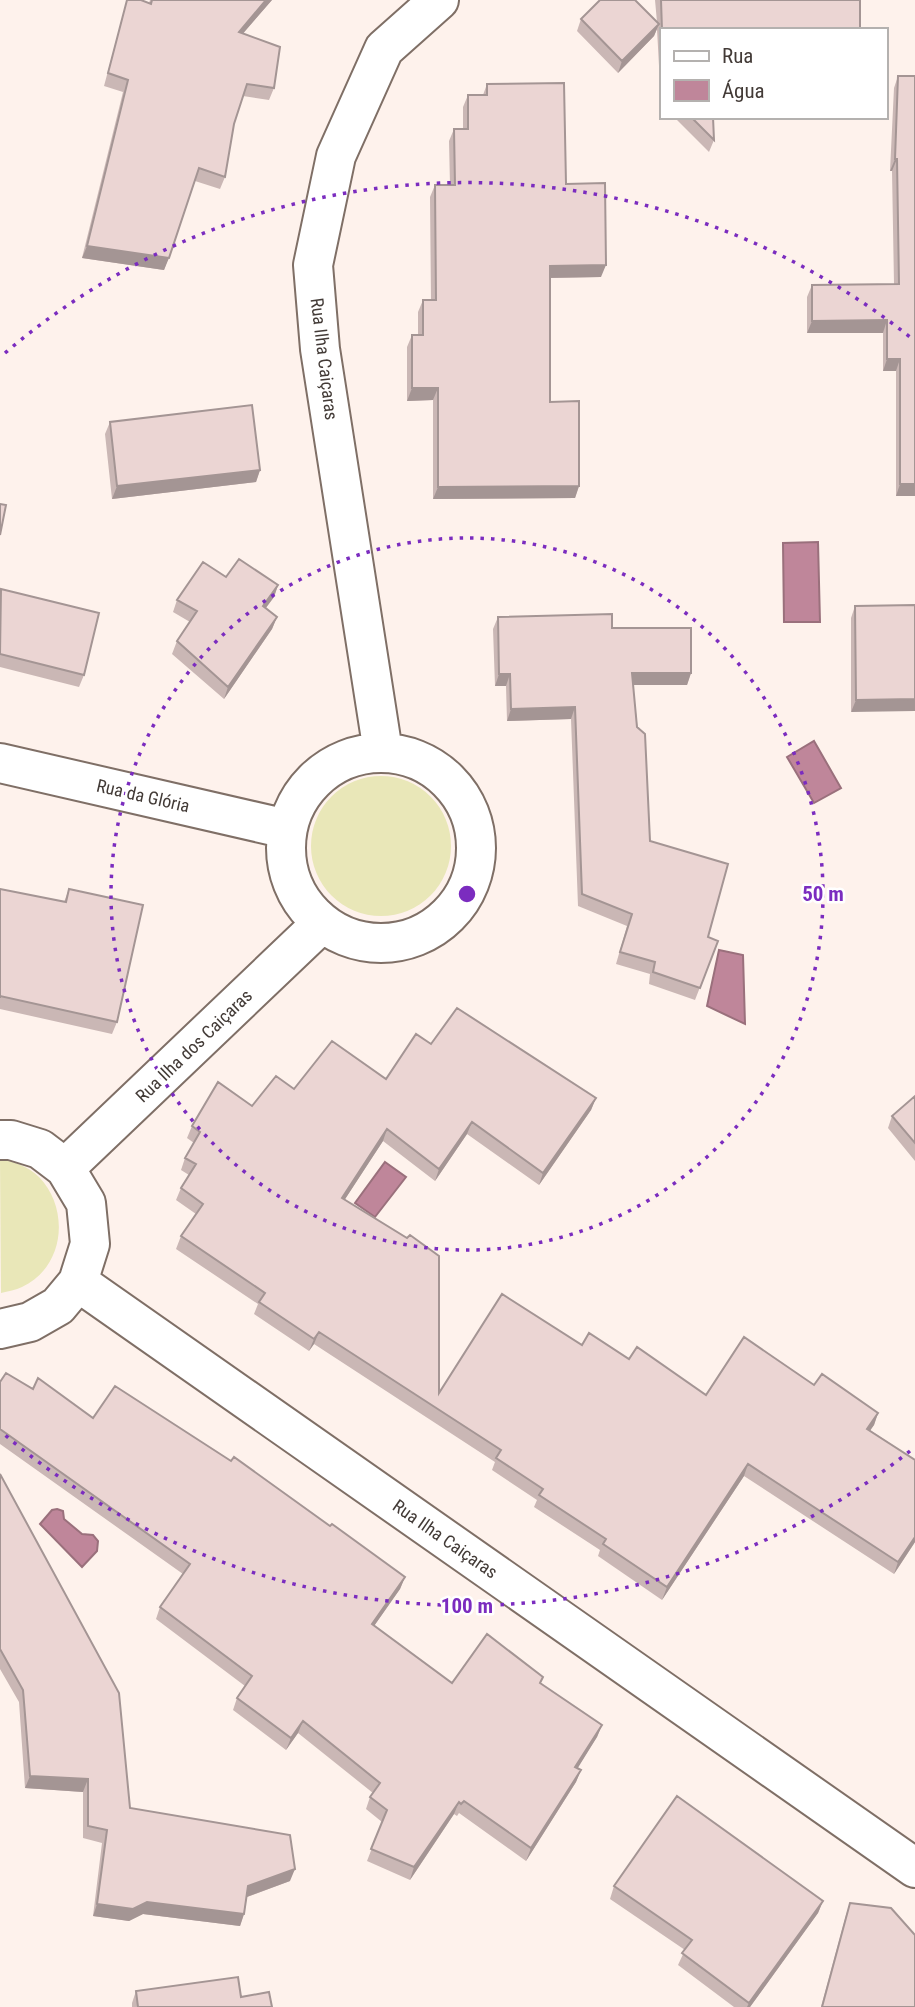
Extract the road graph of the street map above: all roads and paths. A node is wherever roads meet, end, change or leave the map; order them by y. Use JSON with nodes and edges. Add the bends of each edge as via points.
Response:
{"nodes":[{"id":1,"x":439,"y":0,"type":"edge"},
{"id":2,"x":383,"y":752,"type":"junction"},
{"id":3,"x":0,"y":763,"type":"edge"},
{"id":4,"x":287,"y":829,"type":"junction"},
{"id":5,"x":322,"y":923,"type":"junction"},
{"id":6,"x":0,"y":1140,"type":"edge"},
{"id":7,"x":65,"y":1168,"type":"junction"},
{"id":8,"x":78,"y":1282,"type":"junction"},
{"id":9,"x":0,"y":1329,"type":"edge"},
{"id":10,"x":915,"y":1868,"type":"edge"}],
"edges":[{"from":1,"to":2,"type":"street","name":"Rua Ilha Caiçaras","via":[[384,49],[335,156],[313,265],[320,349]]},
{"from":2,"to":4,"type":"street","via":[[340,761],[306,789]]},
{"from":2,"to":5,"type":"street","via":[[414,757],[443,775],[463,800],[474,831],[475,863],[464,895],[444,920],[415,937],[384,944],[351,939]]},
{"from":3,"to":4,"type":"street","name":"Rua da Glória"},
{"from":4,"to":5,"type":"street","via":[[291,882]]},
{"from":5,"to":7,"type":"street","name":"Rua Ilha dos Caiçaras"},
{"from":6,"to":7,"type":"street","via":[[40,1149]]},
{"from":7,"to":8,"type":"street","via":[[86,1203],[90,1244]]},
{"from":8,"to":9,"type":"street","via":[[58,1306],[30,1322]]},
{"from":8,"to":10,"type":"street","name":"Rua Ilha Caiçaras"}]}
